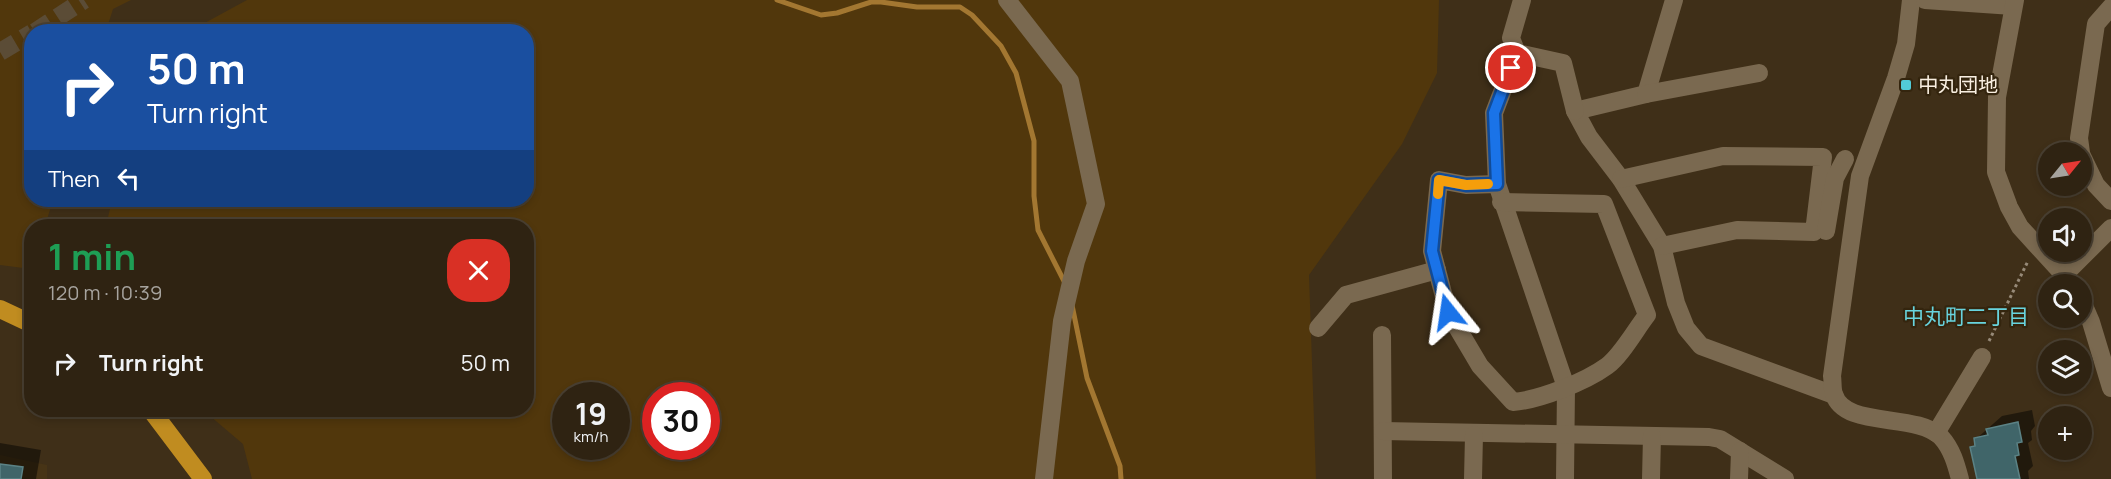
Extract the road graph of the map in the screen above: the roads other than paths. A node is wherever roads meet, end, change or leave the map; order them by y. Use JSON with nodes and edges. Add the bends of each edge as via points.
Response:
{"nodes":[{"id":1,"x":1007,"y":0,"type":"edge"},
{"id":2,"x":1522,"y":0,"type":"edge"},
{"id":3,"x":1674,"y":0,"type":"edge"},
{"id":4,"x":1911,"y":0,"type":"edge"},
{"id":5,"x":1925,"y":0,"type":"edge"},
{"id":6,"x":2014,"y":3,"type":"edge"},
{"id":7,"x":2111,"y":7,"type":"edge"},
{"id":8,"x":1517,"y":53,"type":"junction"},
{"id":9,"x":1759,"y":73,"type":"dead end"},
{"id":10,"x":1646,"y":94,"type":"junction"},
{"id":11,"x":1575,"y":111,"type":"junction"},
{"id":12,"x":2079,"y":142,"type":"edge"},
{"id":13,"x":1845,"y":159,"type":"dead end"},
{"id":14,"x":2092,"y":177,"type":"edge"},
{"id":15,"x":1621,"y":179,"type":"junction"},
{"id":16,"x":1497,"y":184,"type":"junction"},
{"id":17,"x":2111,"y":201,"type":"edge"},
{"id":18,"x":1502,"y":202,"type":"junction"},
{"id":19,"x":2111,"y":228,"type":"edge"},
{"id":20,"x":1814,"y":232,"type":"junction"},
{"id":21,"x":1662,"y":246,"type":"junction"},
{"id":22,"x":1437,"y":270,"type":"junction"},
{"id":23,"x":2063,"y":274,"type":"edge"},
{"id":24,"x":2074,"y":274,"type":"edge"},
{"id":25,"x":0,"y":309,"type":"edge"},
{"id":26,"x":24,"y":320,"type":"edge"},
{"id":27,"x":2092,"y":325,"type":"edge"},
{"id":28,"x":1318,"y":328,"type":"dead end"},
{"id":29,"x":1382,"y":335,"type":"dead end"},
{"id":30,"x":1982,"y":357,"type":"road end"},
{"id":31,"x":1566,"y":387,"type":"junction"},
{"id":32,"x":2111,"y":388,"type":"edge"},
{"id":33,"x":1834,"y":395,"type":"junction"},
{"id":34,"x":156,"y":417,"type":"edge"},
{"id":35,"x":1383,"y":432,"type":"junction"},
{"id":36,"x":1936,"y":433,"type":"junction"},
{"id":37,"x":1474,"y":435,"type":"junction"},
{"id":38,"x":1566,"y":436,"type":"junction"},
{"id":39,"x":1652,"y":436,"type":"junction"},
{"id":40,"x":1740,"y":451,"type":"junction"},
{"id":41,"x":203,"y":479,"type":"edge"},
{"id":42,"x":1044,"y":479,"type":"edge"},
{"id":43,"x":1383,"y":479,"type":"edge"},
{"id":44,"x":1473,"y":479,"type":"edge"},
{"id":45,"x":1565,"y":479,"type":"edge"},
{"id":46,"x":1652,"y":479,"type":"edge"},
{"id":47,"x":1739,"y":479,"type":"edge"},
{"id":48,"x":1785,"y":479,"type":"edge"},
{"id":49,"x":1960,"y":479,"type":"edge"}],
"edges":[{"from":1,"to":42,"type":"street","via":[[1070,81],[1096,204],[1076,261],[1062,321]]},
{"from":2,"to":8,"type":"street","via":[[1511,38]]},
{"from":3,"to":10,"type":"street"},
{"from":4,"to":33,"type":"street","via":[[1906,44],[1896,78],[1867,132],[1832,376]]},
{"from":5,"to":6,"type":"street"},
{"from":6,"to":23,"type":"street","via":[[1997,97],[1996,172],[2009,207],[2035,245]]},
{"from":7,"to":12,"type":"street","via":[[2096,24],[2093,35]]},
{"from":8,"to":11,"type":"street","via":[[1563,63]]},
{"from":8,"to":16,"type":"street","via":[[1494,113]]},
{"from":9,"to":10,"type":"street"},
{"from":10,"to":11,"type":"street"},
{"from":11,"to":15,"type":"street"},
{"from":13,"to":20,"type":"street","via":[[1835,178],[1825,233]]},
{"from":14,"to":17,"type":"street"},
{"from":15,"to":20,"type":"street","via":[[1723,156],[1823,157]]},
{"from":15,"to":21,"type":"street"},
{"from":16,"to":18,"type":"street"},
{"from":16,"to":22,"type":"street","via":[[1466,185],[1439,180],[1432,251]]},
{"from":18,"to":31,"type":"street"},
{"from":18,"to":31,"type":"street","via":[[1604,204],[1647,315],[1608,365]]},
{"from":19,"to":24,"type":"street"},
{"from":20,"to":21,"type":"street","via":[[1737,230]]},
{"from":21,"to":33,"type":"street","via":[[1676,303],[1686,328],[1701,346]]},
{"from":22,"to":28,"type":"street","via":[[1346,295]]},
{"from":22,"to":31,"type":"street","via":[[1448,312],[1480,366],[1501,392],[1513,402]]},
{"from":25,"to":26,"type":"main road"},
{"from":27,"to":32,"type":"street"},
{"from":29,"to":35,"type":"street"},
{"from":30,"to":36,"type":"street"},
{"from":31,"to":38,"type":"street"},
{"from":33,"to":36,"type":"street","via":[[1852,414],[1912,424]]},
{"from":34,"to":41,"type":"main road"},
{"from":35,"to":37,"type":"street"},
{"from":35,"to":43,"type":"street"},
{"from":36,"to":49,"type":"street","via":[[1949,449]]},
{"from":37,"to":38,"type":"street"},
{"from":37,"to":44,"type":"street"},
{"from":38,"to":39,"type":"street"},
{"from":38,"to":45,"type":"street"},
{"from":39,"to":40,"type":"street","via":[[1709,437]]},
{"from":39,"to":46,"type":"street"},
{"from":40,"to":47,"type":"street"},
{"from":40,"to":48,"type":"street"}]}
